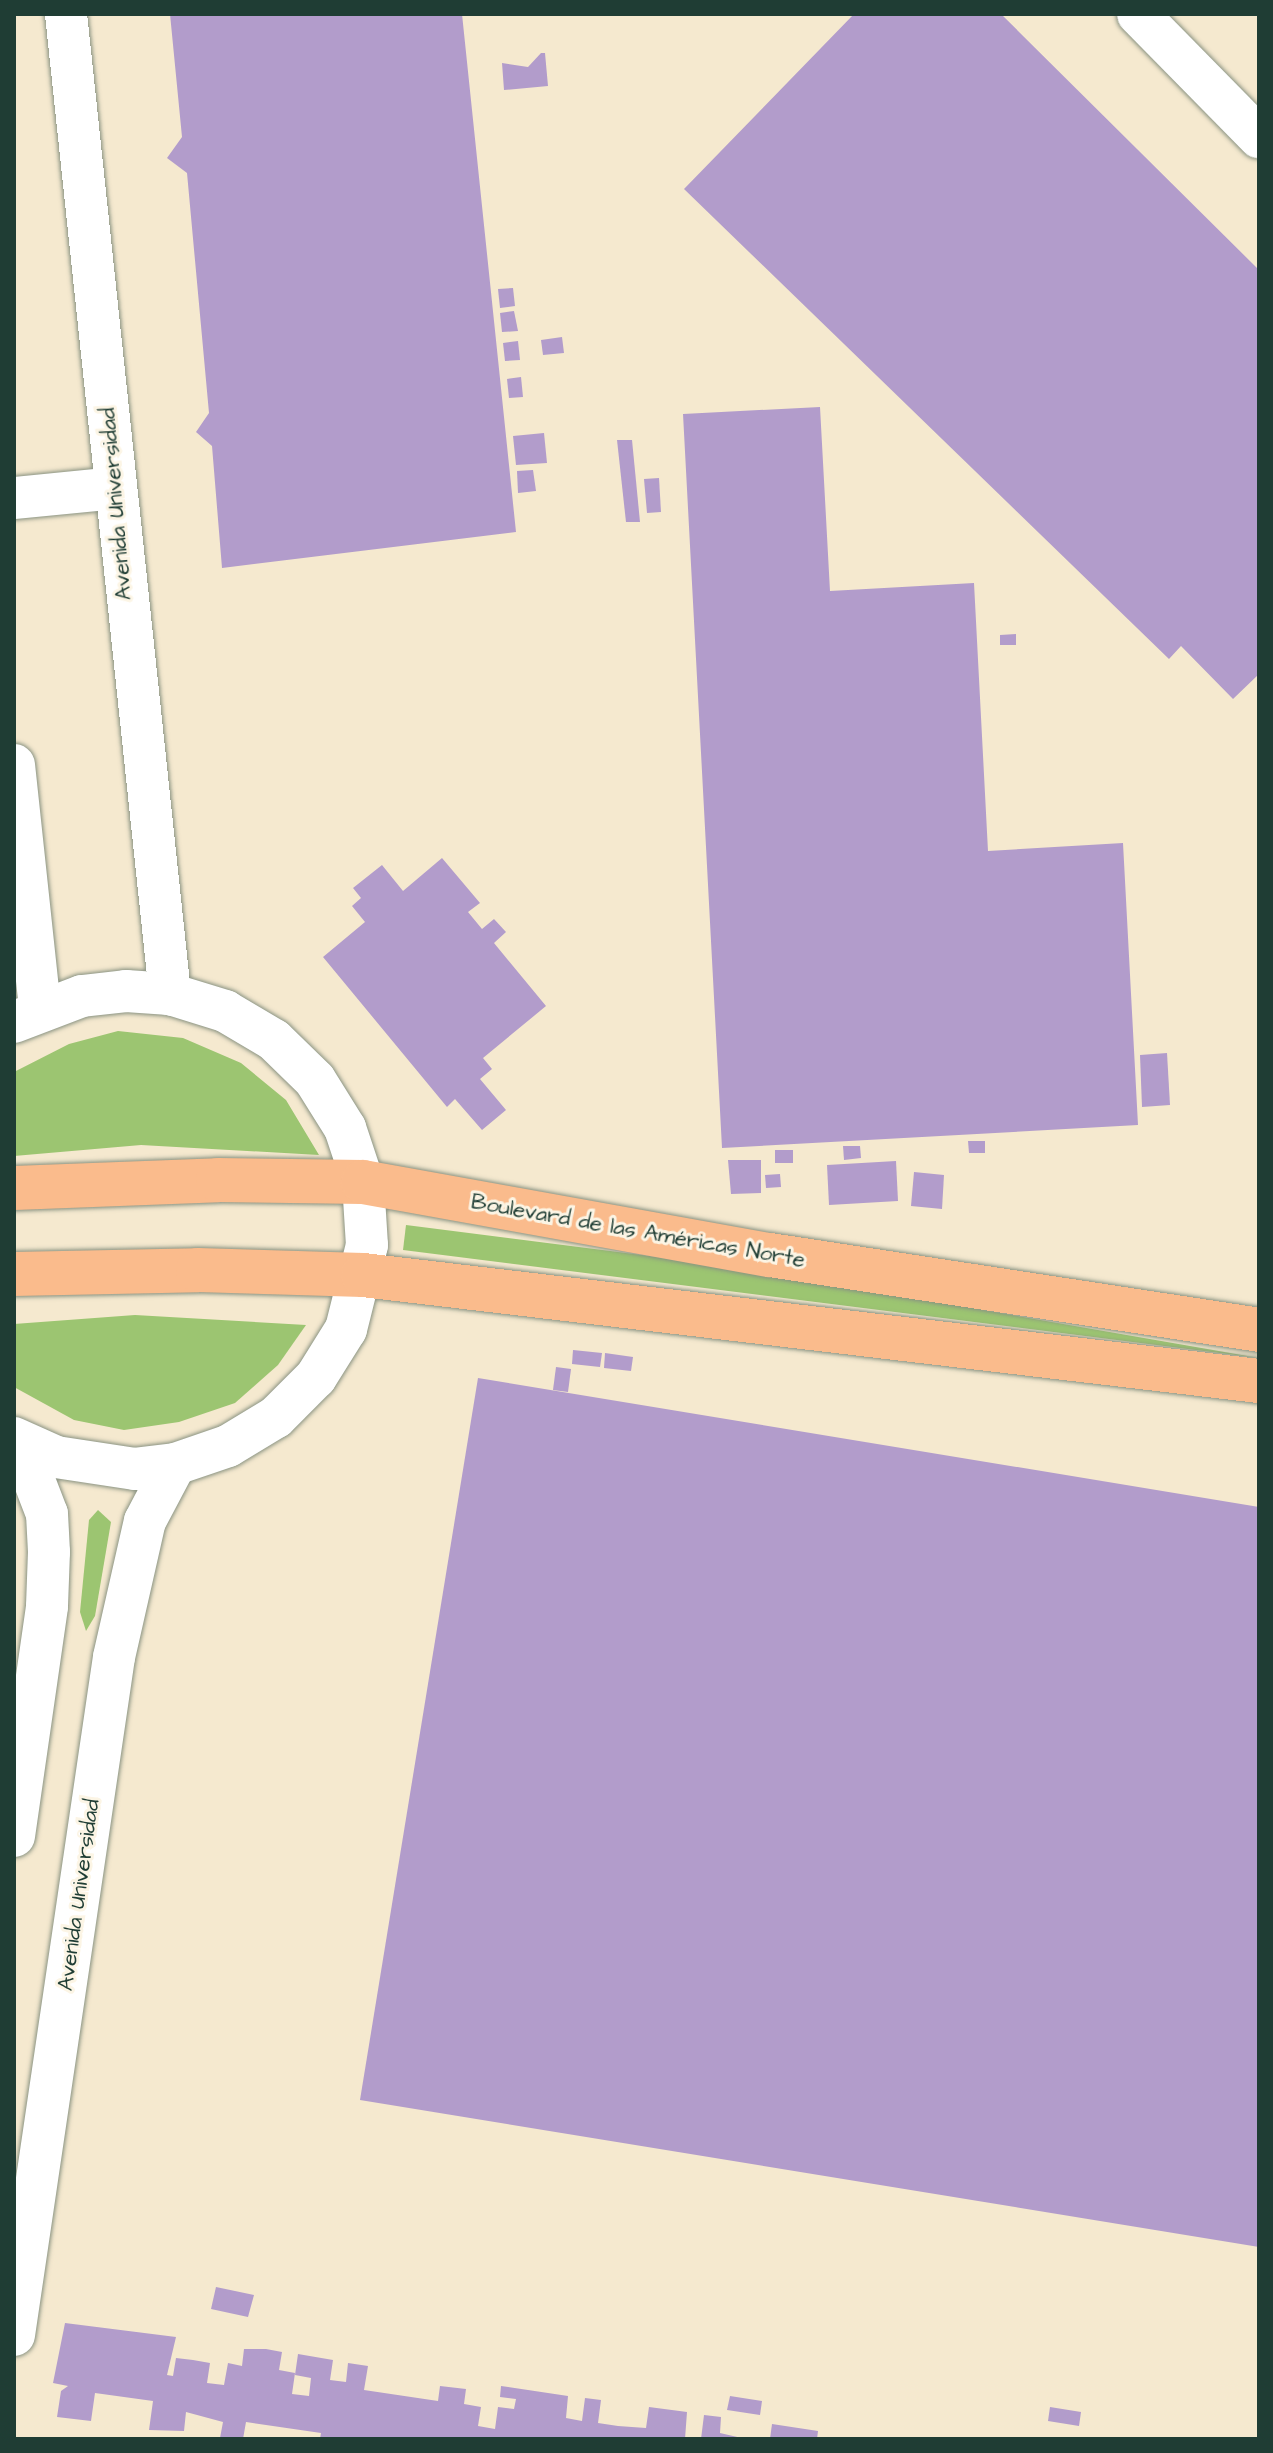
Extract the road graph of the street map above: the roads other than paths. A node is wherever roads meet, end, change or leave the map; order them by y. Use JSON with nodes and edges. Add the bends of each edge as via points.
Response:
{"nodes":[{"id":1,"x":66,"y":14,"type":"edge"},
{"id":2,"x":1138,"y":14,"type":"edge"},
{"id":3,"x":1259,"y":137,"type":"edge"},
{"id":4,"x":116,"y":488,"type":"junction"},
{"id":5,"x":14,"y":498,"type":"edge"},
{"id":6,"x":14,"y":765,"type":"edge"},
{"id":7,"x":170,"y":994,"type":"junction"},
{"id":8,"x":27,"y":1015,"type":"edge"},
{"id":9,"x":363,"y":1182,"type":"junction"},
{"id":10,"x":14,"y":1188,"type":"edge"},
{"id":11,"x":14,"y":1274,"type":"edge"},
{"id":12,"x":363,"y":1275,"type":"junction"},
{"id":13,"x":1259,"y":1330,"type":"edge"},
{"id":14,"x":1259,"y":1381,"type":"edge"},
{"id":15,"x":16,"y":1440,"type":"edge"},
{"id":16,"x":175,"y":1464,"type":"junction"},
{"id":17,"x":14,"y":1836,"type":"edge"},
{"id":18,"x":14,"y":2335,"type":"edge"}],
"edges":[{"from":1,"to":4,"type":"street","name":"Avenida Universidad"},
{"from":2,"to":3,"type":"street"},
{"from":4,"to":5,"type":"street"},
{"from":4,"to":7,"type":"street","name":"Avenida Universidad"},
{"from":6,"to":8,"type":"street"},
{"from":7,"to":8,"type":"street","via":[[97,994]]},
{"from":7,"to":9,"type":"street","via":[[225,1011],[274,1040],[315,1080],[345,1128]]},
{"from":9,"to":10,"type":"main road","name":"Boulevard de las Américas Norte","via":[[218,1180]]},
{"from":9,"to":12,"type":"street"},
{"from":9,"to":13,"type":"main road","name":"Boulevard de las Américas Norte","via":[[770,1255]]},
{"from":11,"to":12,"type":"main road","via":[[198,1270]]},
{"from":12,"to":14,"type":"main road"},
{"from":12,"to":16,"type":"street","via":[[346,1329],[316,1377],[264,1424],[228,1446]]},
{"from":15,"to":16,"type":"street","via":[[95,1466]]},
{"from":15,"to":17,"type":"street","via":[[47,1514],[49,1552],[47,1606]]},
{"from":16,"to":18,"type":"street","name":"Avenida Universidad","via":[[145,1521],[114,1657]]}]}
